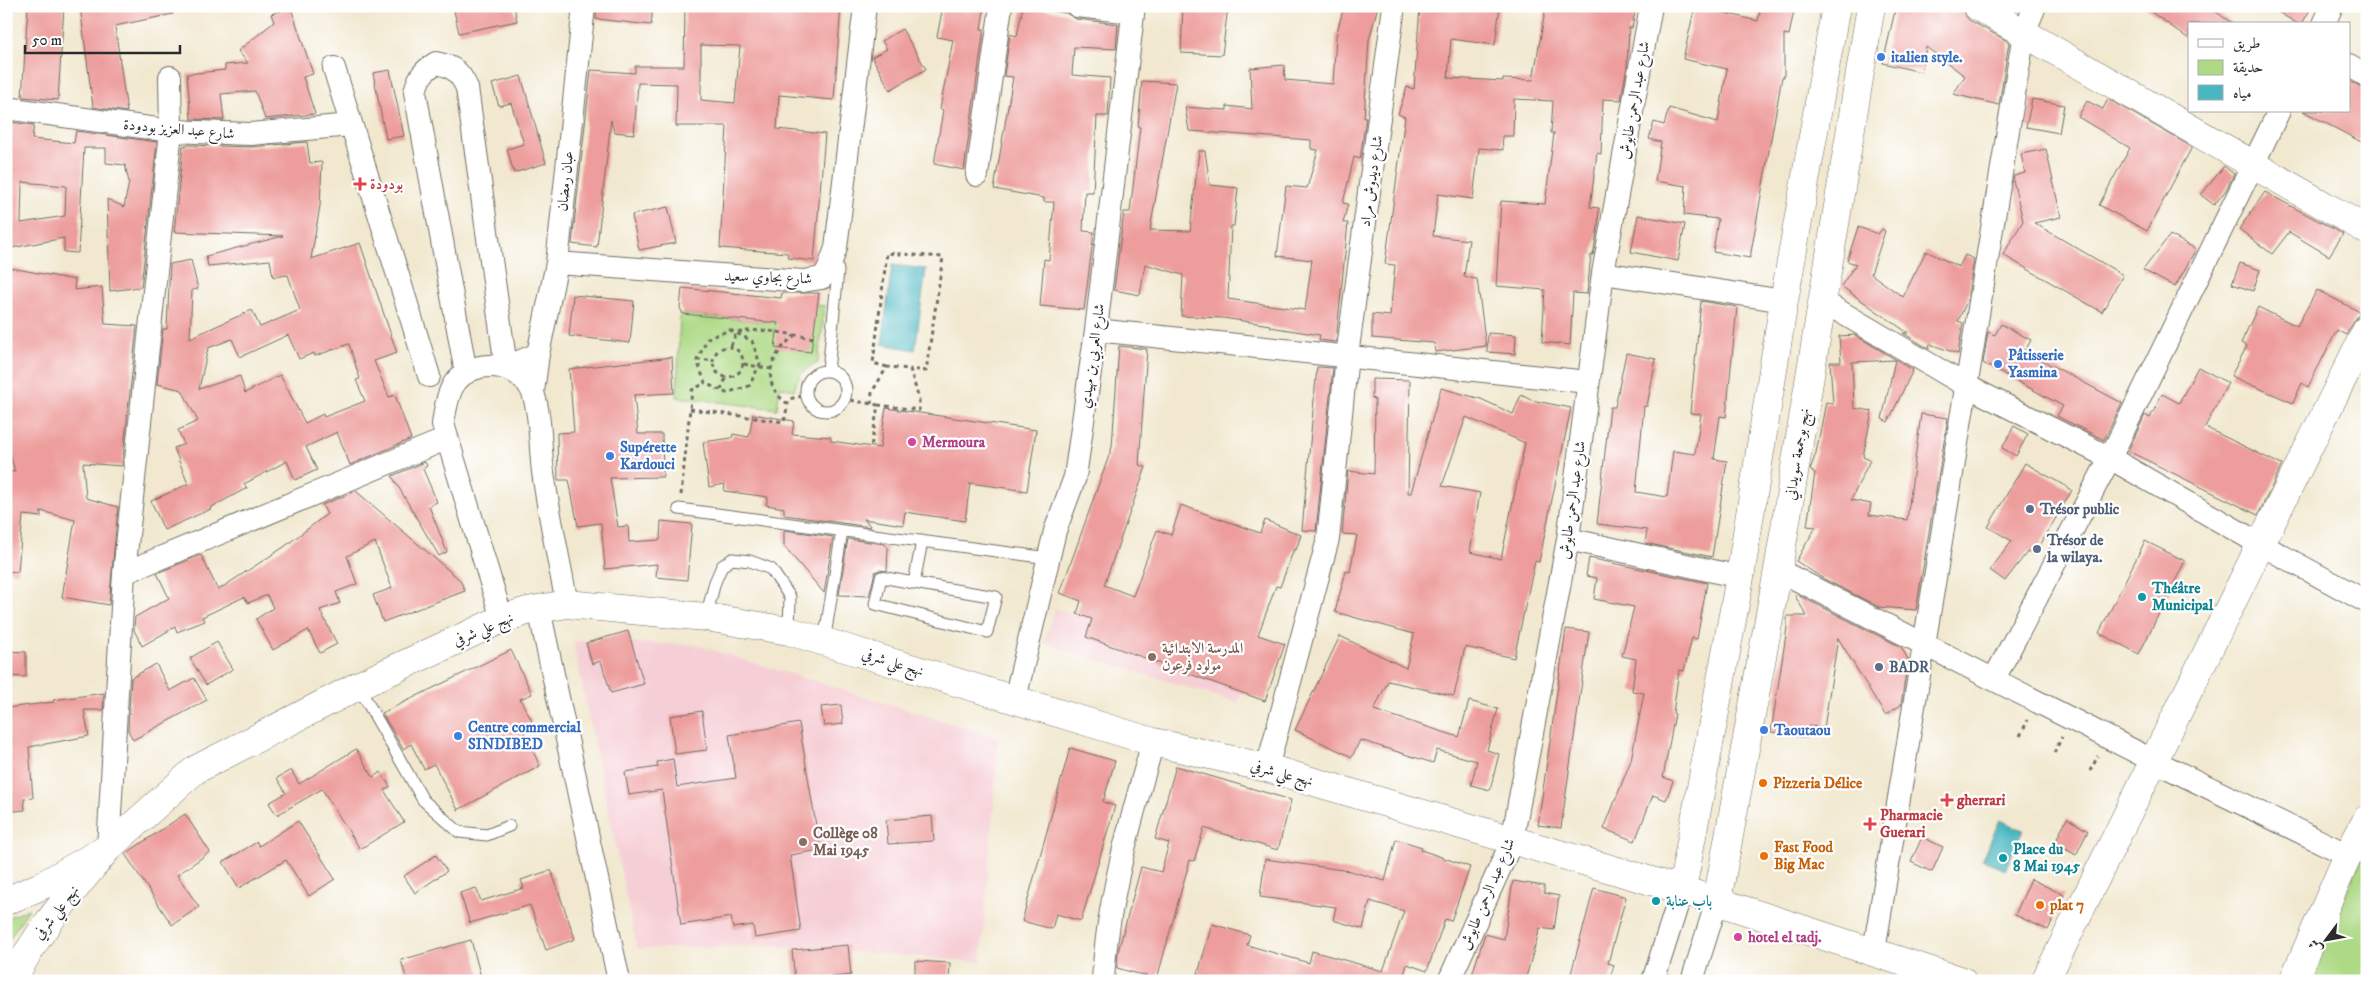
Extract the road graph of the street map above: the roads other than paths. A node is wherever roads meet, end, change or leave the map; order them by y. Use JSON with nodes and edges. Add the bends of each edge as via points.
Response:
{"nodes":[{"id":1,"x":584,"y":6,"type":"edge"},
{"id":2,"x":865,"y":6,"type":"edge"},
{"id":3,"x":1001,"y":6,"type":"edge"},
{"id":4,"x":1077,"y":6,"type":"edge"},
{"id":5,"x":1394,"y":6,"type":"edge"},
{"id":6,"x":1651,"y":6,"type":"edge"},
{"id":7,"x":1836,"y":6,"type":"edge"},
{"id":8,"x":1871,"y":6,"type":"edge"},
{"id":9,"x":1977,"y":6,"type":"edge"},
{"id":10,"x":2035,"y":6,"type":"edge"},
{"id":11,"x":2332,"y":6,"type":"edge"},
{"id":12,"x":1133,"y":9,"type":"edge"},
{"id":13,"x":2325,"y":22,"type":"edge"},
{"id":14,"x":2024,"y":33,"type":"junction"},
{"id":15,"x":2350,"y":66,"type":"edge"},
{"id":16,"x":334,"y":68,"type":"dead end"},
{"id":17,"x":2367,"y":76,"type":"edge"},
{"id":18,"x":170,"y":77,"type":"dead end"},
{"id":19,"x":6,"y":108,"type":"edge"},
{"id":20,"x":2279,"y":112,"type":"edge"},
{"id":21,"x":351,"y":125,"type":"junction"},
{"id":22,"x":171,"y":131,"type":"junction"},
{"id":23,"x":2252,"y":165,"type":"junction"},
{"id":24,"x":977,"y":174,"type":"dead end"},
{"id":25,"x":2367,"y":230,"type":"edge"},
{"id":26,"x":834,"y":254,"type":"junction"},
{"id":27,"x":557,"y":263,"type":"junction"},
{"id":28,"x":1603,"y":273,"type":"junction"},
{"id":29,"x":1784,"y":301,"type":"junction"},
{"id":30,"x":1822,"y":301,"type":"junction"},
{"id":31,"x":2367,"y":329,"type":"edge"},
{"id":32,"x":1096,"y":330,"type":"junction"},
{"id":33,"x":538,"y":354,"type":"junction"},
{"id":34,"x":1347,"y":356,"type":"junction"},
{"id":35,"x":506,"y":367,"type":"junction"},
{"id":36,"x":828,"y":371,"type":"junction"},
{"id":37,"x":429,"y":376,"type":"junction"},
{"id":38,"x":460,"y":378,"type":"junction"},
{"id":39,"x":1588,"y":382,"type":"junction"},
{"id":40,"x":1965,"y":386,"type":"junction"},
{"id":41,"x":532,"y":392,"type":"junction"},
{"id":42,"x":445,"y":431,"type":"junction"},
{"id":43,"x":2110,"y":458,"type":"junction"},
{"id":44,"x":679,"y":508,"type":"road end"},
{"id":45,"x":842,"y":531,"type":"junction"},
{"id":46,"x":1568,"y":539,"type":"junction"},
{"id":47,"x":922,"y":541,"type":"junction"},
{"id":48,"x":2260,"y":544,"type":"junction"},
{"id":49,"x":1049,"y":558,"type":"junction"},
{"id":50,"x":1778,"y":570,"type":"junction"},
{"id":51,"x":124,"y":573,"type":"junction"},
{"id":52,"x":1740,"y":577,"type":"junction"},
{"id":53,"x":914,"y":583,"type":"junction"},
{"id":54,"x":2367,"y":602,"type":"edge"},
{"id":55,"x":567,"y":604,"type":"junction"},
{"id":56,"x":540,"y":609,"type":"junction"},
{"id":57,"x":706,"y":617,"type":"junction"},
{"id":58,"x":502,"y":619,"type":"junction"},
{"id":59,"x":789,"y":631,"type":"junction"},
{"id":60,"x":824,"y":642,"type":"junction"},
{"id":61,"x":1923,"y":644,"type":"junction"},
{"id":62,"x":1994,"y":679,"type":"junction"},
{"id":63,"x":358,"y":686,"type":"junction"},
{"id":64,"x":1015,"y":699,"type":"junction"},
{"id":65,"x":1153,"y":742,"type":"junction"},
{"id":66,"x":2154,"y":761,"type":"junction"},
{"id":67,"x":1267,"y":768,"type":"junction"},
{"id":68,"x":2367,"y":818,"type":"edge"},
{"id":69,"x":509,"y":826,"type":"dead end"},
{"id":70,"x":1512,"y":841,"type":"junction"},
{"id":71,"x":108,"y":848,"type":"junction"},
{"id":72,"x":2348,"y":854,"type":"junction"},
{"id":73,"x":1682,"y":890,"type":"junction"},
{"id":74,"x":6,"y":901,"type":"edge"},
{"id":75,"x":1717,"y":901,"type":"junction"},
{"id":76,"x":1874,"y":951,"type":"junction"},
{"id":77,"x":1106,"y":980,"type":"edge"},
{"id":78,"x":12,"y":981,"type":"edge"},
{"id":79,"x":619,"y":981,"type":"edge"},
{"id":80,"x":1449,"y":981,"type":"edge"},
{"id":81,"x":1653,"y":981,"type":"edge"},
{"id":82,"x":1692,"y":981,"type":"edge"},
{"id":83,"x":1962,"y":981,"type":"edge"},
{"id":84,"x":2045,"y":981,"type":"edge"},
{"id":85,"x":2293,"y":981,"type":"edge"}],
"edges":[{"from":1,"to":27,"type":"street","name":"عبان رمضان"},
{"from":2,"to":26,"type":"street","name":"شارع بجاوي سعيد"},
{"from":3,"to":24,"type":"street"},
{"from":4,"to":12,"type":"street"},
{"from":5,"to":34,"type":"street","name":"شارع ديدوش مراد"},
{"from":6,"to":28,"type":"street","name":"شارع عبد الرحمن طابوش"},
{"from":7,"to":29,"type":"main road"},
{"from":8,"to":30,"type":"main road","name":"نهج بوجمعة سويداني"},
{"from":9,"to":14,"type":"main road"},
{"from":10,"to":14,"type":"street"},
{"from":11,"to":13,"type":"street"},
{"from":12,"to":32,"type":"street","name":"شارع العربي بن مهيدي"},
{"from":14,"to":23,"type":"main road"},
{"from":14,"to":40,"type":"street"},
{"from":15,"to":17,"type":"street"},
{"from":16,"to":21,"type":"street"},
{"from":18,"to":22,"type":"street"},
{"from":19,"to":22,"type":"street","name":"شارع عبد العزيز بودودة"},
{"from":20,"to":23,"type":"street"},
{"from":21,"to":22,"type":"street","name":"شارع عبد العزيز بودودة","via":[[250,134]]},
{"from":21,"to":37,"type":"street"},
{"from":22,"to":51,"type":"street"},
{"from":23,"to":25,"type":"main road"},
{"from":23,"to":43,"type":"street"},
{"from":26,"to":27,"type":"street","name":"شارع بجاوي سعيد","via":[[822,278],[803,281]]},
{"from":26,"to":36,"type":"lane","via":[[838,271]]},
{"from":27,"to":33,"type":"street","name":"عبان رمضان"},
{"from":28,"to":29,"type":"street"},
{"from":28,"to":39,"type":"street","name":"شارع عبد الرحمن طابوش"},
{"from":29,"to":52,"type":"main road"},
{"from":30,"to":40,"type":"street"},
{"from":30,"to":50,"type":"main road","name":"نهج بوجمعة سويداني"},
{"from":31,"to":48,"type":"main road"},
{"from":32,"to":34,"type":"street"},
{"from":32,"to":49,"type":"street","name":"شارع العربي بن مهيدي","via":[[1075,477],[1055,531]]},
{"from":33,"to":35,"type":"street"},
{"from":33,"to":41,"type":"street","name":"عبان رمضان"},
{"from":34,"to":39,"type":"street"},
{"from":34,"to":67,"type":"street","name":"شارع ديدوش مراد","via":[[1328,539]]},
{"from":35,"to":38,"type":"street","via":[[486,366]]},
{"from":35,"to":38,"type":"street","via":[[467,88],[460,74],[450,66],[436,63],[425,69],[415,92]]},
{"from":35,"to":41,"type":"street","via":[[521,376]]},
{"from":36,"to":36,"type":"lane","via":[[844,383],[846,393],[834,409],[824,411],[814,407],[806,389],[809,379],[817,372]]},
{"from":37,"to":38,"type":"street"},
{"from":37,"to":42,"type":"street"},
{"from":38,"to":42,"type":"street","via":[[446,405]]},
{"from":39,"to":46,"type":"street","name":"شارع عبد الرحمن طابوش"},
{"from":40,"to":43,"type":"street"},
{"from":40,"to":61,"type":"street"},
{"from":41,"to":55,"type":"street"},
{"from":42,"to":51,"type":"street"},
{"from":42,"to":58,"type":"street"},
{"from":43,"to":48,"type":"street"},
{"from":43,"to":62,"type":"street"},
{"from":44,"to":45,"type":"lane"},
{"from":45,"to":47,"type":"lane"},
{"from":45,"to":60,"type":"lane"},
{"from":46,"to":52,"type":"street"},
{"from":46,"to":70,"type":"street","name":"شارع عبد الرحمن طابوش"},
{"from":47,"to":49,"type":"lane"},
{"from":47,"to":53,"type":"lane"},
{"from":48,"to":54,"type":"street"},
{"from":48,"to":66,"type":"main road"},
{"from":49,"to":64,"type":"street","name":"شارع العربي بن مهيدي"},
{"from":50,"to":61,"type":"street"},
{"from":50,"to":75,"type":"main road","name":"نهج بوجمعة سويداني"},
{"from":51,"to":71,"type":"street"},
{"from":52,"to":73,"type":"main road"},
{"from":53,"to":53,"type":"lane","via":[[881,577],[875,604],[987,632],[996,597]]},
{"from":55,"to":56,"type":"main road","name":"نهج علي شرفي"},
{"from":55,"to":57,"type":"main road","name":"نهج علي شرفي"},
{"from":56,"to":58,"type":"main road","name":"نهج علي شرفي"},
{"from":56,"to":79,"type":"street"},
{"from":57,"to":59,"type":"main road","name":"نهج علي شرفي"},
{"from":57,"to":59,"type":"lane","via":[[722,566],[732,559],[750,561],[771,570],[790,597]]},
{"from":58,"to":63,"type":"main road","name":"نهج علي شرفي"},
{"from":59,"to":60,"type":"main road","name":"نهج علي شرفي"},
{"from":60,"to":64,"type":"main road","name":"نهج علي شرفي"},
{"from":61,"to":62,"type":"street"},
{"from":61,"to":76,"type":"street"},
{"from":62,"to":66,"type":"street"},
{"from":63,"to":69,"type":"lane","via":[[423,800],[459,832],[487,835]]},
{"from":63,"to":71,"type":"main road","name":"نهج علي شرفي","via":[[195,770]]},
{"from":64,"to":65,"type":"main road","name":"نهج علي شرفي"},
{"from":65,"to":67,"type":"main road","name":"نهج علي شرفي"},
{"from":65,"to":77,"type":"street","via":[[1129,829],[1106,942]]},
{"from":66,"to":72,"type":"street"},
{"from":66,"to":84,"type":"main road"},
{"from":67,"to":70,"type":"main road","name":"نهج علي شرفي"},
{"from":68,"to":72,"type":"main road"},
{"from":70,"to":73,"type":"main road","name":"نهج علي شرفي"},
{"from":70,"to":80,"type":"street","name":"شارع عبد الرحمن طابوش"},
{"from":71,"to":74,"type":"main road","name":"نهج علي شرفي","via":[[41,886]]},
{"from":71,"to":78,"type":"main road","name":"نهج علي شرفي","via":[[32,943]]},
{"from":72,"to":85,"type":"main road"},
{"from":73,"to":75,"type":"main road","name":"نهج علي شرفي"},
{"from":73,"to":81,"type":"street"},
{"from":75,"to":76,"type":"main road","name":"نهج علي شرفي"},
{"from":75,"to":82,"type":"street"},
{"from":76,"to":83,"type":"main road","name":"نهج علي شرفي"}]}
